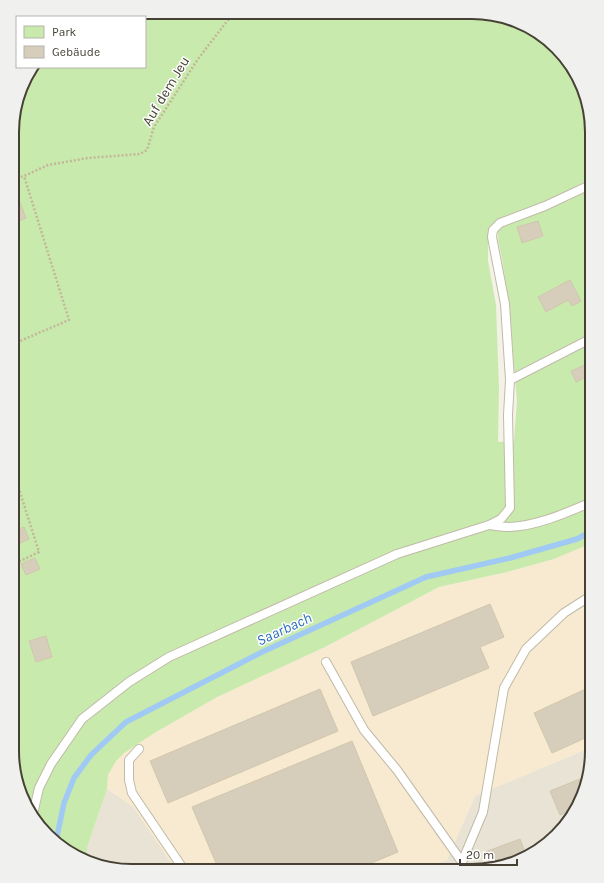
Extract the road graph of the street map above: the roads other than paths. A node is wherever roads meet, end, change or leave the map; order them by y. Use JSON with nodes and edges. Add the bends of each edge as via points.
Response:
{"nodes":[{"id":1,"x":585,"y":187,"type":"edge"},
{"id":2,"x":585,"y":342,"type":"edge"},
{"id":3,"x":510,"y":380,"type":"junction"},
{"id":4,"x":585,"y":505,"type":"edge"},
{"id":5,"x":489,"y":525,"type":"junction"},
{"id":6,"x":585,"y":600,"type":"edge"},
{"id":7,"x":326,"y":662,"type":"dead end"},
{"id":8,"x":139,"y":749,"type":"dead end"},
{"id":9,"x":34,"y":808,"type":"edge"},
{"id":10,"x":462,"y":862,"type":"joint"},
{"id":11,"x":180,"y":864,"type":"edge"}],
"edges":[{"from":1,"to":3,"type":"lane","via":[[500,223],[493,230],[492,237],[505,304]]},
{"from":2,"to":3,"type":"lane"},
{"from":3,"to":5,"type":"lane","via":[[510,508],[501,519]]},
{"from":4,"to":5,"type":"lane","via":[[529,525]]},
{"from":5,"to":9,"type":"lane","via":[[397,554],[170,657],[129,682],[82,719],[50,764],[39,788]]},
{"from":6,"to":10,"type":"lane","via":[[564,613],[526,649],[504,688],[483,812]]},
{"from":7,"to":10,"type":"lane","via":[[364,730],[397,770]]},
{"from":8,"to":11,"type":"lane","via":[[129,760],[132,793]]}]}
